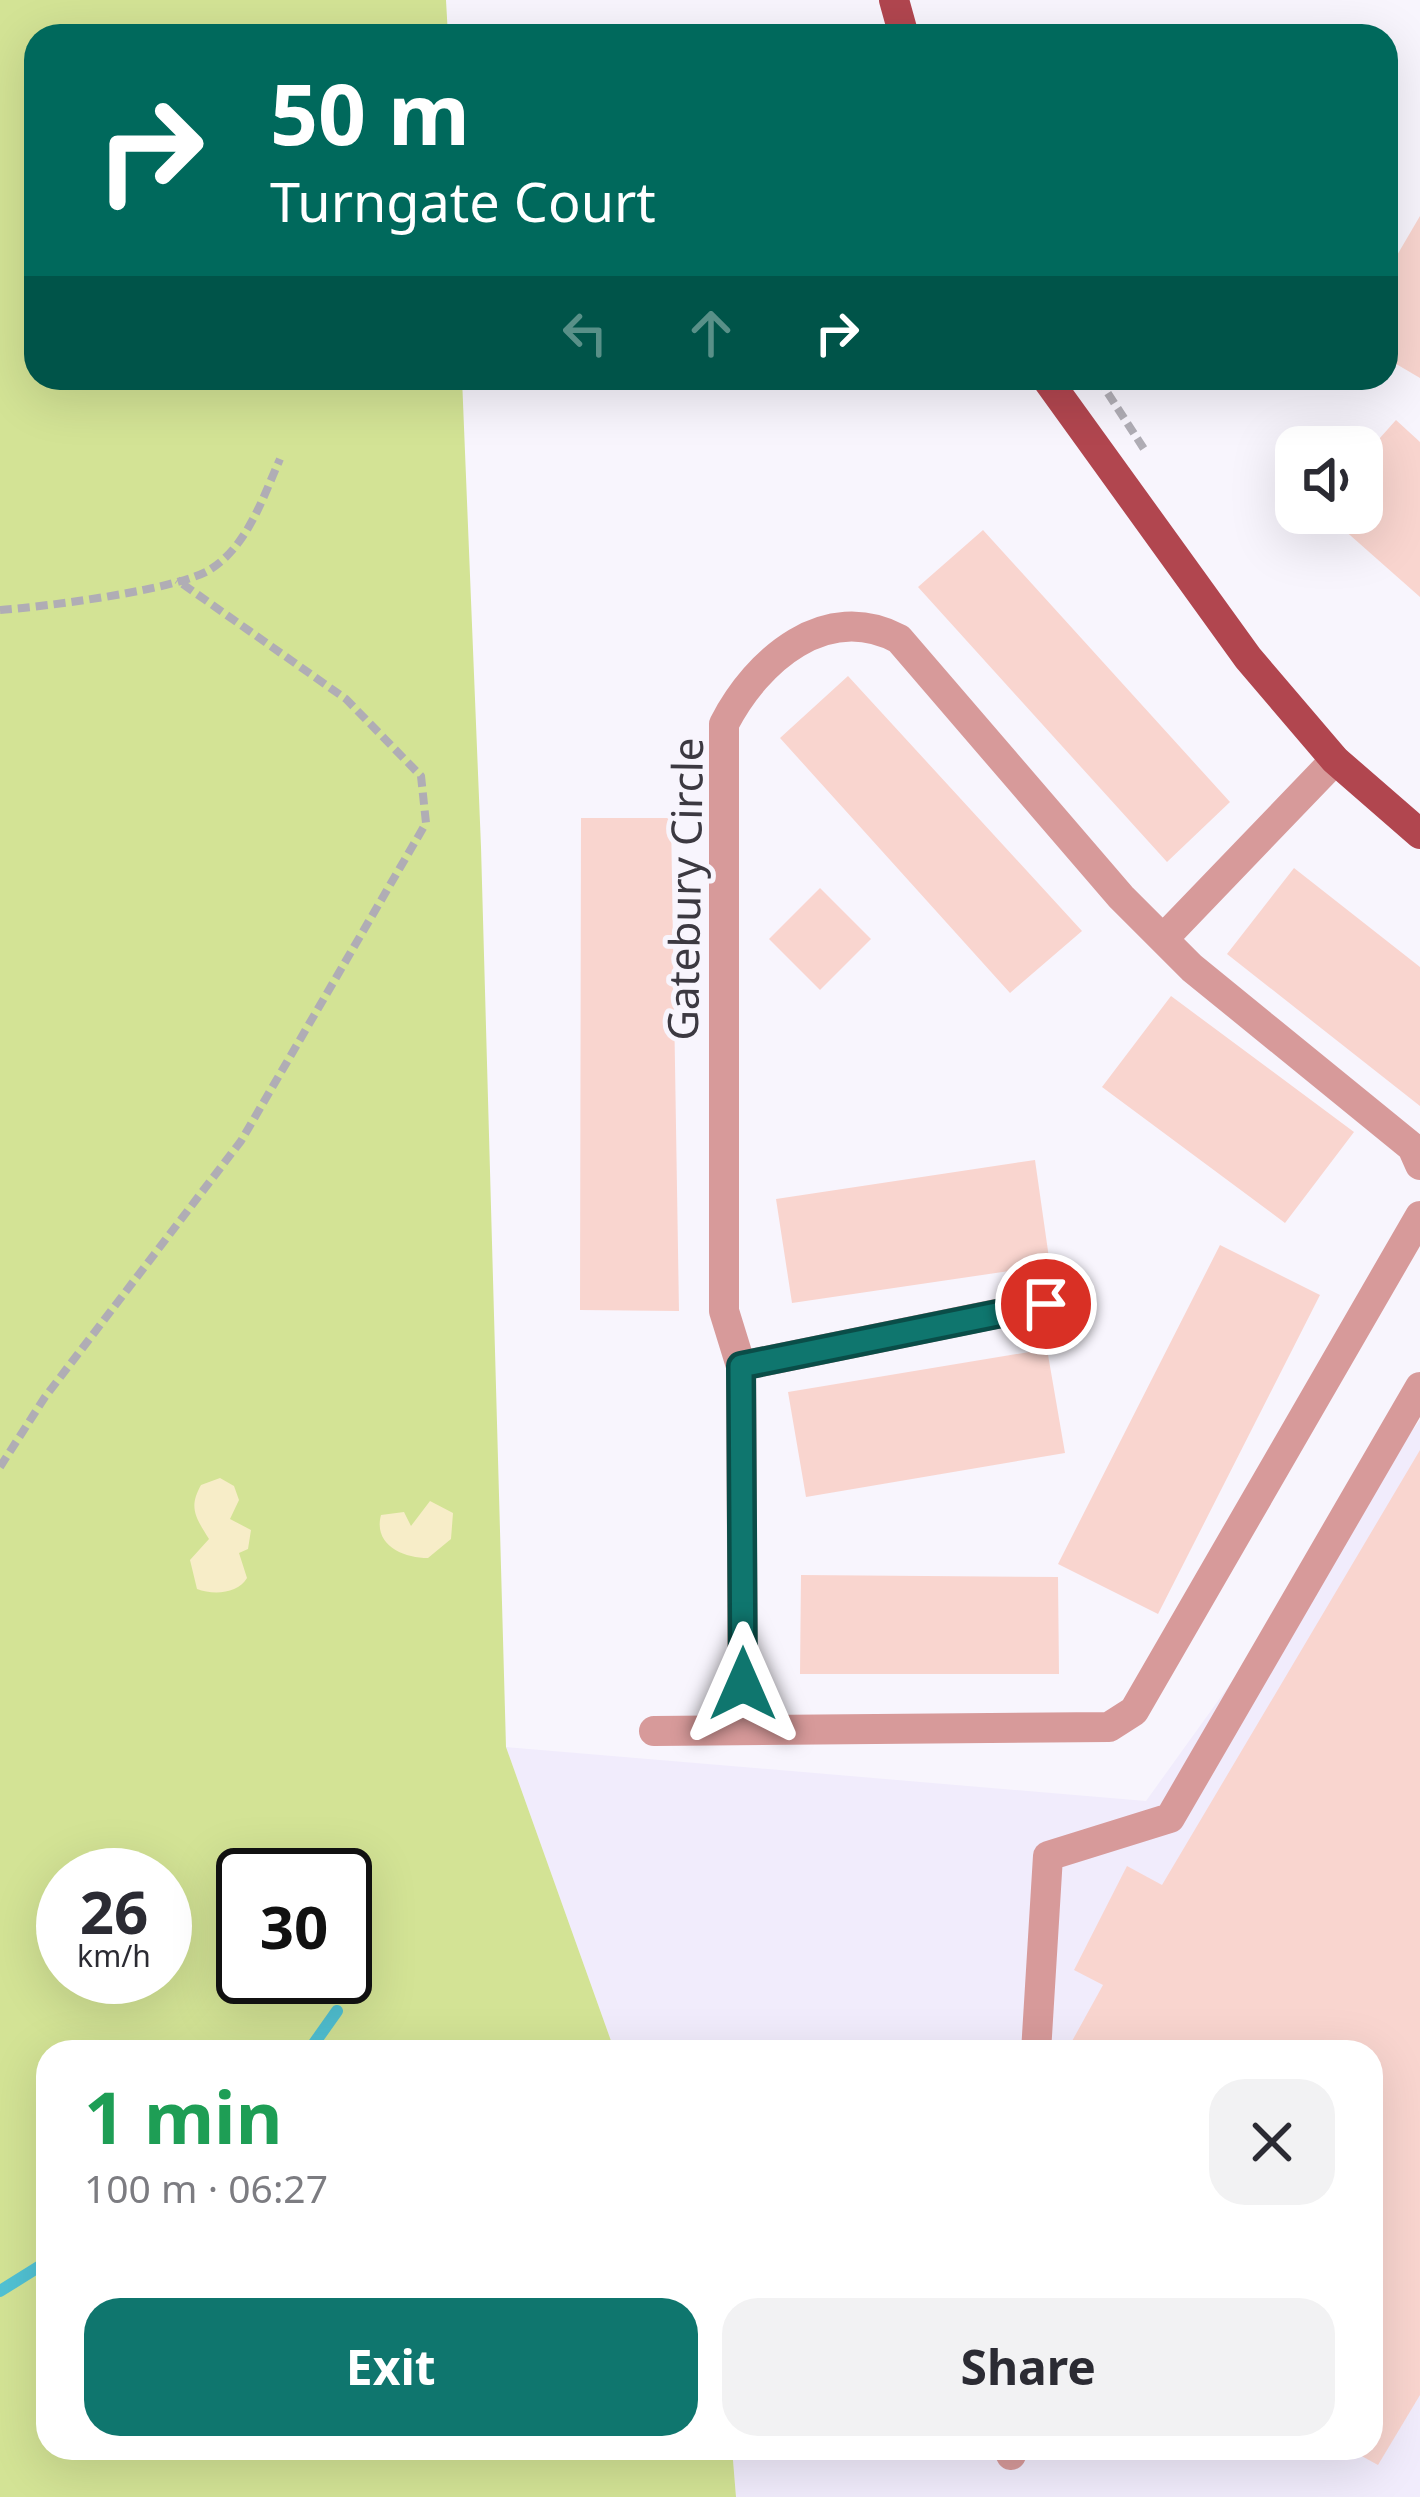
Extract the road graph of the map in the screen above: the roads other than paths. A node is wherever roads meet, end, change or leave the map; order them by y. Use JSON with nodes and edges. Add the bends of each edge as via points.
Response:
{"nodes":[{"id":1,"x":1054,"y":390,"type":"edge"},
{"id":2,"x":1334,"y":760,"type":"junction"},
{"id":3,"x":1420,"y":834,"type":"edge"},
{"id":4,"x":1163,"y":938,"type":"junction"},
{"id":5,"x":1420,"y":1165,"type":"edge"},
{"id":6,"x":1420,"y":1216,"type":"edge"},
{"id":7,"x":1046,"y":1304,"type":"dead end"},
{"id":8,"x":741,"y":1366,"type":"junction"},
{"id":9,"x":1420,"y":1388,"type":"edge"},
{"id":10,"x":743,"y":1729,"type":"junction"},
{"id":11,"x":654,"y":1731,"type":"dead end"},
{"id":12,"x":1037,"y":2040,"type":"edge"}],
"edges":[{"from":1,"to":2,"type":"main road","via":[[1207,607]]},
{"from":2,"to":3,"type":"main road"},
{"from":2,"to":4,"type":"street"},
{"from":4,"to":5,"type":"street","name":"Gatebury Circle","via":[[1412,1147]]},
{"from":4,"to":8,"type":"street","name":"Gatebury Circle","via":[[899,639],[875,626],[844,624],[801,639],[745,683],[724,724],[724,1311]]},
{"from":6,"to":10,"type":"street","via":[[1134,1711],[1109,1727]]},
{"from":7,"to":8,"type":"street"},
{"from":8,"to":10,"type":"street","name":"Gatebury Circle"},
{"from":9,"to":12,"type":"street","via":[[1170,1818],[1048,1856]]},
{"from":10,"to":11,"type":"street"}]}
